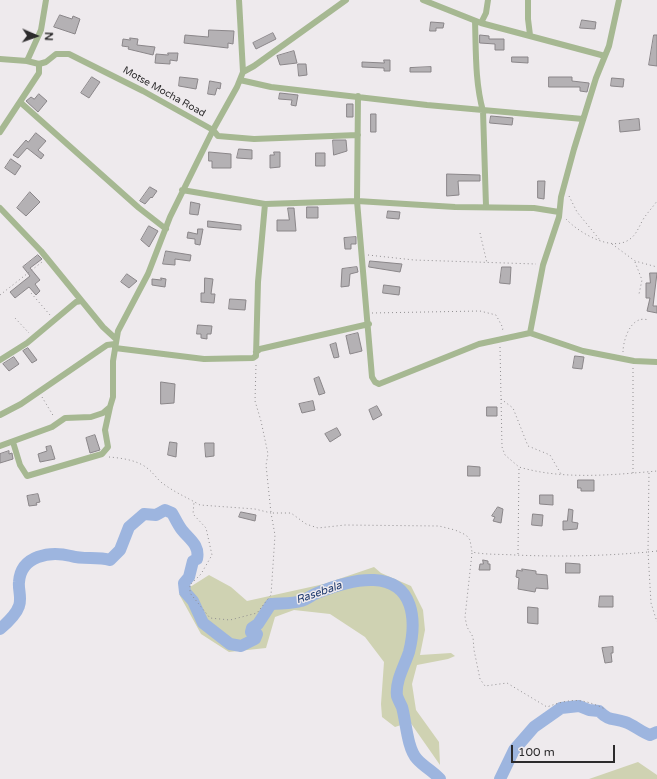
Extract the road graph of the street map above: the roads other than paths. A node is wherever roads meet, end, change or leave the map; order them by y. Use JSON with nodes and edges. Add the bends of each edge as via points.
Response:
{"nodes":[{"id":1,"x":46,"y":0,"type":"edge"},
{"id":2,"x":239,"y":0,"type":"edge"},
{"id":3,"x":346,"y":0,"type":"edge"},
{"id":4,"x":423,"y":0,"type":"edge"},
{"id":5,"x":488,"y":0,"type":"edge"},
{"id":6,"x":528,"y":0,"type":"edge"},
{"id":7,"x":619,"y":0,"type":"edge"},
{"id":8,"x":478,"y":22,"type":"junction"},
{"id":9,"x":530,"y":35,"type":"junction"},
{"id":10,"x":605,"y":56,"type":"junction"},
{"id":11,"x":0,"y":59,"type":"edge"},
{"id":12,"x":27,"y":61,"type":"junction"},
{"id":13,"x":39,"y":64,"type":"junction"},
{"id":14,"x":243,"y":72,"type":"junction"},
{"id":15,"x":240,"y":80,"type":"junction"},
{"id":16,"x":358,"y":96,"type":"junction"},
{"id":17,"x":20,"y":102,"type":"junction"},
{"id":18,"x":484,"y":111,"type":"junction"},
{"id":19,"x":583,"y":119,"type":"junction"},
{"id":20,"x":213,"y":130,"type":"junction"},
{"id":21,"x":0,"y":132,"type":"edge"},
{"id":22,"x":358,"y":135,"type":"junction"},
{"id":23,"x":182,"y":190,"type":"junction"},
{"id":24,"x":357,"y":201,"type":"junction"},
{"id":25,"x":265,"y":204,"type":"junction"},
{"id":26,"x":486,"y":206,"type":"junction"},
{"id":27,"x":0,"y":208,"type":"edge"},
{"id":28,"x":559,"y":214,"type":"junction"},
{"id":29,"x":166,"y":229,"type":"junction"},
{"id":30,"x":81,"y":301,"type":"junction"},
{"id":31,"x":369,"y":324,"type":"junction"},
{"id":32,"x":530,"y":333,"type":"junction"},
{"id":33,"x":115,"y":344,"type":"junction"},
{"id":34,"x":256,"y":354,"type":"junction"},
{"id":35,"x":0,"y":360,"type":"edge"},
{"id":36,"x":657,"y":362,"type":"edge"},
{"id":37,"x":110,"y":407,"type":"junction"},
{"id":38,"x":0,"y":415,"type":"edge"},
{"id":39,"x":12,"y":442,"type":"junction"},
{"id":40,"x":0,"y":446,"type":"edge"}],
"edges":[{"from":1,"to":12,"type":"street","via":[[41,30]]},
{"from":2,"to":14,"type":"street"},
{"from":3,"to":14,"type":"street"},
{"from":4,"to":8,"type":"street"},
{"from":5,"to":8,"type":"street","via":[[486,13]]},
{"from":6,"to":9,"type":"street"},
{"from":7,"to":10,"type":"street"},
{"from":8,"to":9,"type":"street"},
{"from":8,"to":18,"type":"street","via":[[476,62],[480,99]]},
{"from":9,"to":10,"type":"street"},
{"from":10,"to":19,"type":"street"},
{"from":11,"to":12,"type":"street"},
{"from":12,"to":13,"type":"street"},
{"from":13,"to":17,"type":"street","via":[[39,73]]},
{"from":13,"to":20,"type":"street","name":"Motse Mocha Road","via":[[56,54],[69,54]]},
{"from":14,"to":15,"type":"street"},
{"from":15,"to":16,"type":"street","via":[[271,87]]},
{"from":15,"to":20,"type":"street"},
{"from":16,"to":18,"type":"street"},
{"from":16,"to":22,"type":"street"},
{"from":17,"to":21,"type":"street"},
{"from":17,"to":29,"type":"street"},
{"from":18,"to":19,"type":"street"},
{"from":18,"to":26,"type":"street"},
{"from":19,"to":28,"type":"street"},
{"from":20,"to":22,"type":"street","name":"Motse Mocha Road","via":[[218,136],[254,139]]},
{"from":20,"to":23,"type":"street"},
{"from":22,"to":24,"type":"street"},
{"from":23,"to":25,"type":"street"},
{"from":23,"to":29,"type":"street"},
{"from":24,"to":25,"type":"street"},
{"from":24,"to":26,"type":"street","via":[[455,207]]},
{"from":24,"to":31,"type":"street"},
{"from":25,"to":34,"type":"street","via":[[258,282]]},
{"from":26,"to":28,"type":"street","via":[[534,208]]},
{"from":27,"to":30,"type":"street","via":[[64,277]]},
{"from":28,"to":32,"type":"street","via":[[543,264]]},
{"from":29,"to":33,"type":"street","via":[[148,274],[118,331]]},
{"from":30,"to":33,"type":"street"},
{"from":30,"to":35,"type":"street","via":[[76,302],[34,337]]},
{"from":31,"to":32,"type":"street","via":[[372,376],[379,384],[460,351],[500,338]]},
{"from":31,"to":34,"type":"street","via":[[260,349]]},
{"from":32,"to":36,"type":"street","via":[[584,351],[634,361]]},
{"from":33,"to":34,"type":"street","via":[[204,359],[253,358]]},
{"from":33,"to":37,"type":"street","via":[[113,397]]},
{"from":33,"to":38,"type":"street","via":[[107,345],[21,404]]},
{"from":37,"to":39,"type":"street","via":[[90,418],[71,417],[59,421],[52,427]]},
{"from":37,"to":39,"type":"street","via":[[105,430],[108,447],[102,454],[27,476]]},
{"from":39,"to":40,"type":"street"}]}
